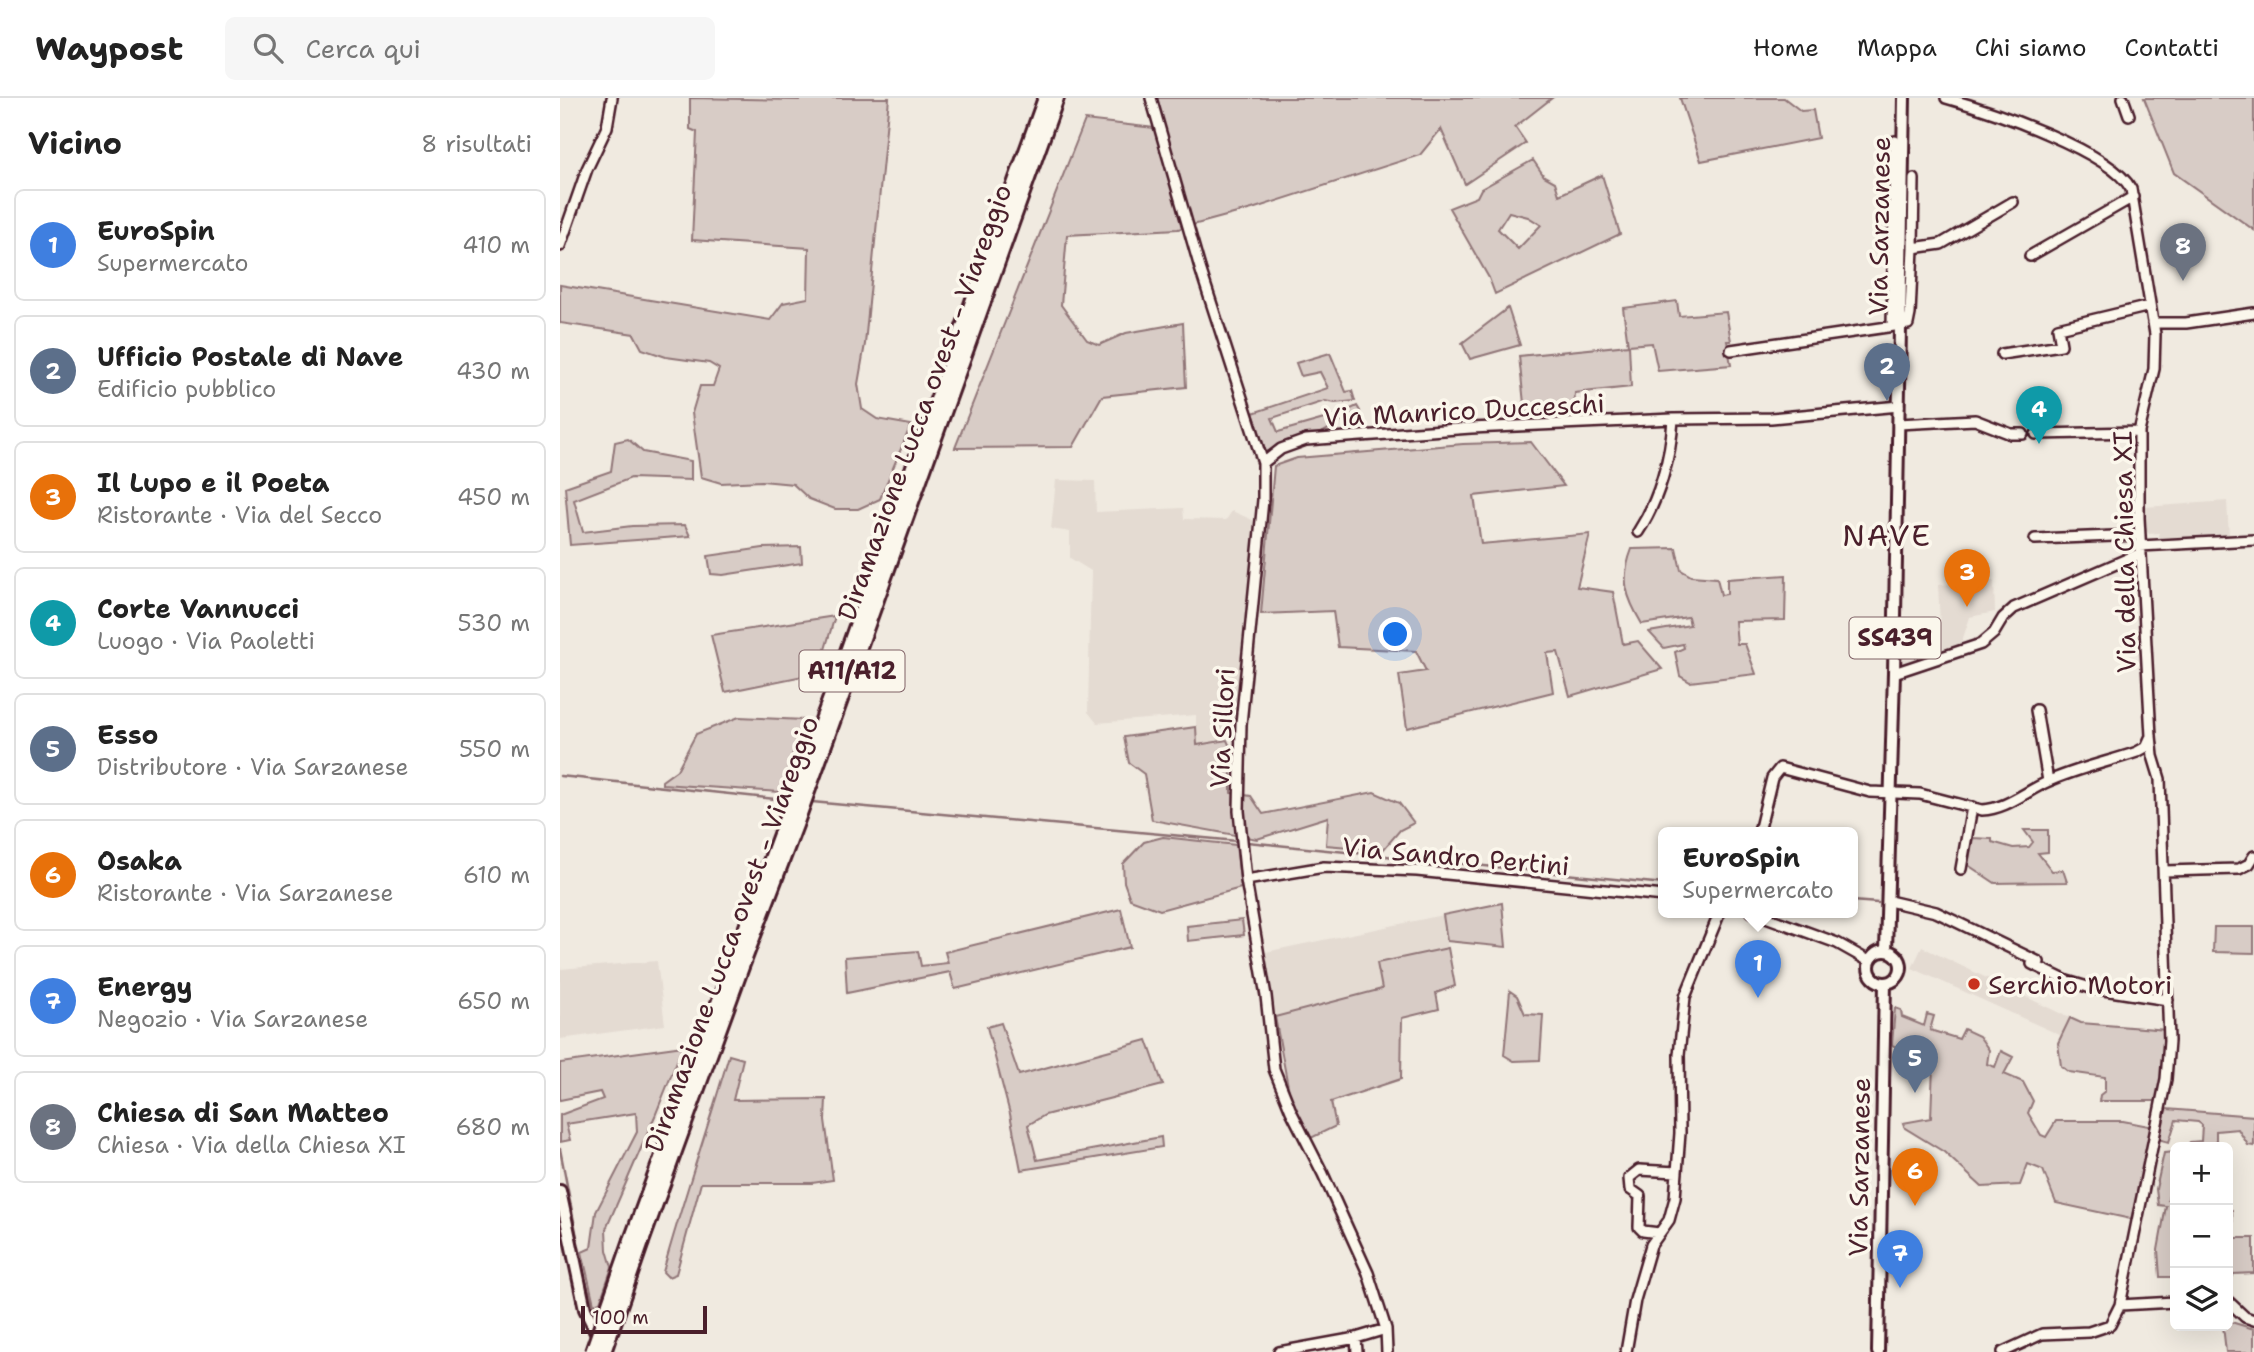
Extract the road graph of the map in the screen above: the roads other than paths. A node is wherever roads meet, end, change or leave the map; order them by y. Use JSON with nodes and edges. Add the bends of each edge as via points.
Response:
{"nodes":[{"id":1,"x":612,"y":98,"type":"edge"},
{"id":2,"x":1045,"y":98,"type":"edge"},
{"id":3,"x":1057,"y":98,"type":"edge"},
{"id":4,"x":1151,"y":98,"type":"edge"},
{"id":5,"x":1904,"y":98,"type":"edge"},
{"id":6,"x":1946,"y":98,"type":"edge"},
{"id":7,"x":2123,"y":98,"type":"edge"},
{"id":8,"x":2129,"y":115,"type":"dead end"},
{"id":9,"x":1895,"y":141,"type":"dead end"},
{"id":10,"x":1914,"y":180,"type":"dead end"},
{"id":11,"x":2133,"y":197,"type":"junction"},
{"id":12,"x":2013,"y":202,"type":"dead end"},
{"id":13,"x":560,"y":246,"type":"edge"},
{"id":14,"x":1913,"y":248,"type":"junction"},
{"id":15,"x":2030,"y":256,"type":"dead end"},
{"id":16,"x":2150,"y":306,"type":"junction"},
{"id":17,"x":2254,"y":313,"type":"edge"},
{"id":18,"x":2153,"y":323,"type":"junction"},
{"id":19,"x":1896,"y":326,"type":"junction"},
{"id":20,"x":1731,"y":349,"type":"dead end"},
{"id":21,"x":2002,"y":354,"type":"dead end"},
{"id":22,"x":1899,"y":406,"type":"junction"},
{"id":23,"x":1673,"y":419,"type":"junction"},
{"id":24,"x":1898,"y":424,"type":"junction"},
{"id":25,"x":2139,"y":432,"type":"junction"},
{"id":26,"x":2023,"y":434,"type":"dead end"},
{"id":27,"x":2036,"y":434,"type":"dead end"},
{"id":28,"x":1263,"y":463,"type":"junction"},
{"id":29,"x":1638,"y":532,"type":"dead end"},
{"id":30,"x":2140,"y":535,"type":"junction"},
{"id":31,"x":2035,"y":540,"type":"dead end"},
{"id":32,"x":2254,"y":540,"type":"edge"},
{"id":33,"x":2141,"y":549,"type":"junction"},
{"id":34,"x":1894,"y":673,"type":"junction"},
{"id":35,"x":2036,"y":710,"type":"dead end"},
{"id":36,"x":2151,"y":736,"type":"junction"},
{"id":37,"x":2048,"y":781,"type":"junction"},
{"id":38,"x":1892,"y":793,"type":"junction"},
{"id":39,"x":1972,"y":807,"type":"junction"},
{"id":40,"x":1760,"y":827,"type":"edge"},
{"id":41,"x":2254,"y":856,"type":"edge"},
{"id":42,"x":1961,"y":869,"type":"dead end"},
{"id":43,"x":2164,"y":872,"type":"junction"},
{"id":44,"x":1245,"y":880,"type":"junction"},
{"id":45,"x":1658,"y":894,"type":"edge"},
{"id":46,"x":1889,"y":901,"type":"junction"},
{"id":47,"x":1718,"y":918,"type":"edge"},
{"id":48,"x":1768,"y":918,"type":"edge"},
{"id":49,"x":1886,"y":951,"type":"junction"},
{"id":50,"x":1869,"y":961,"type":"junction"},
{"id":51,"x":2027,"y":961,"type":"dead end"},
{"id":52,"x":2039,"y":962,"type":"dead end"},
{"id":53,"x":1885,"y":983,"type":"junction"},
{"id":54,"x":2168,"y":1000,"type":"junction"},
{"id":55,"x":1677,"y":1172,"type":"junction"},
{"id":56,"x":560,"y":1191,"type":"edge"},
{"id":57,"x":1659,"y":1233,"type":"junction"},
{"id":58,"x":637,"y":1241,"type":"junction"},
{"id":59,"x":2170,"y":1302,"type":"edge"},
{"id":60,"x":2120,"y":1305,"type":"junction"},
{"id":61,"x":2233,"y":1306,"type":"edge"},
{"id":62,"x":2254,"y":1320,"type":"edge"},
{"id":63,"x":1386,"y":1329,"type":"junction"},
{"id":64,"x":1356,"y":1338,"type":"junction"},
{"id":65,"x":592,"y":1352,"type":"edge"},
{"id":66,"x":605,"y":1352,"type":"edge"},
{"id":67,"x":1279,"y":1352,"type":"edge"},
{"id":68,"x":1357,"y":1352,"type":"edge"},
{"id":69,"x":1387,"y":1352,"type":"edge"},
{"id":70,"x":1626,"y":1352,"type":"edge"},
{"id":71,"x":1878,"y":1352,"type":"edge"},
{"id":72,"x":2003,"y":1352,"type":"edge"}],
"edges":[{"from":1,"to":13,"type":"street","via":[[607,127]]},
{"from":2,"to":58,"type":"highway","name":"Diramazione Lucca ovest - Viareggio","number":"A11/A12"},
{"from":3,"to":58,"type":"highway","name":"Diramazione Lucca ovest - Viareggio","number":"A11/A12","via":[[805,800]]},
{"from":4,"to":28,"type":"street","name":"Via Sillori"},
{"from":5,"to":19,"type":"main road","name":"Via Sarzanese","number":"SS439"},
{"from":6,"to":11,"type":"street","name":"Via della Chiesa XI","via":[[2048,134],[2105,164],[2126,178]]},
{"from":7,"to":8,"type":"street"},
{"from":9,"to":19,"type":"street"},
{"from":10,"to":14,"type":"street"},
{"from":11,"to":15,"type":"street"},
{"from":11,"to":16,"type":"street","name":"Via della Chiesa XI"},
{"from":12,"to":14,"type":"street","via":[[1941,244]]},
{"from":14,"to":19,"type":"street","via":[[1910,320]]},
{"from":16,"to":18,"type":"street","name":"Via della Chiesa XI"},
{"from":16,"to":21,"type":"street","via":[[2058,328],[2061,345]]},
{"from":17,"to":18,"type":"street"},
{"from":18,"to":25,"type":"street","name":"Via della Chiesa XI","via":[[2154,369]]},
{"from":19,"to":20,"type":"street"},
{"from":19,"to":22,"type":"main road","name":"Via Sarzanese","number":"SS439"},
{"from":22,"to":23,"type":"street","name":"Via Manrico Ducceschi","via":[[1771,418]]},
{"from":22,"to":24,"type":"main road","name":"Via Sarzanese","number":"SS439"},
{"from":23,"to":28,"type":"street","name":"Via Manrico Ducceschi","via":[[1306,440],[1281,449]]},
{"from":23,"to":29,"type":"street","via":[[1664,470],[1649,515]]},
{"from":24,"to":26,"type":"street","via":[[1975,420]]},
{"from":24,"to":34,"type":"main road","name":"Via Sarzanese","number":"SS439"},
{"from":25,"to":27,"type":"street"},
{"from":25,"to":30,"type":"street","name":"Via della Chiesa XI"},
{"from":28,"to":44,"type":"street","name":"Via Sillori","via":[[1241,724],[1239,811]]},
{"from":30,"to":31,"type":"street"},
{"from":30,"to":33,"type":"street","name":"Via della Chiesa XI"},
{"from":32,"to":33,"type":"street"},
{"from":33,"to":34,"type":"street","via":[[2014,608],[1981,644]]},
{"from":33,"to":36,"type":"street","name":"Via della Chiesa XI"},
{"from":34,"to":38,"type":"main road","name":"Via Sarzanese","number":"SS439"},
{"from":35,"to":37,"type":"street"},
{"from":36,"to":37,"type":"street","via":[[2137,752]]},
{"from":36,"to":43,"type":"street","name":"Via della Chiesa XI","via":[[2160,779]]},
{"from":37,"to":39,"type":"street","via":[[1999,808]]},
{"from":38,"to":39,"type":"street","via":[[1920,794]]},
{"from":38,"to":40,"type":"street","via":[[1870,792],[1780,768],[1772,778]]},
{"from":38,"to":46,"type":"main road","name":"Via Sarzanese","number":"SS439"},
{"from":39,"to":42,"type":"street"},
{"from":41,"to":43,"type":"street","via":[[2239,869]]},
{"from":43,"to":54,"type":"street","name":"Via della Chiesa XI"},
{"from":44,"to":45,"type":"street","name":"Via Sandro Pertini","via":[[1324,867],[1417,871]]},
{"from":44,"to":63,"type":"street","name":"Via Sillori","via":[[1274,1069],[1368,1273]]},
{"from":46,"to":49,"type":"main road","name":"Via Sarzanese","number":"SS439"},
{"from":46,"to":52,"type":"street","via":[[1936,912]]},
{"from":47,"to":55,"type":"street","via":[[1685,997]]},
{"from":48,"to":50,"type":"street","via":[[1837,943]]},
{"from":49,"to":50,"type":"main road"},
{"from":49,"to":53,"type":"main road","name":"Via Sarzanese","via":[[1896,955],[1901,964],[1895,979]]},
{"from":50,"to":53,"type":"main road","via":[[1871,976]]},
{"from":51,"to":54,"type":"street","via":[[2091,988]]},
{"from":53,"to":71,"type":"main road","name":"Via Sarzanese"},
{"from":54,"to":60,"type":"street","name":"Via della Chiesa XI","via":[[2166,1079]]},
{"from":55,"to":57,"type":"street","via":[[1669,1220]]},
{"from":55,"to":57,"type":"street","via":[[1639,1171],[1629,1178],[1630,1189],[1640,1196],[1639,1227]]},
{"from":56,"to":66,"type":"main road","via":[[585,1309]]},
{"from":57,"to":70,"type":"street","via":[[1635,1300]]},
{"from":58,"to":65,"type":"highway","name":"Diramazione Lucca ovest - Viareggio","number":"A11/A12","bridge":true},
{"from":58,"to":66,"type":"highway","name":"Diramazione Lucca ovest - Viareggio","number":"A11/A12","bridge":true},
{"from":59,"to":60,"type":"street"},
{"from":60,"to":72,"type":"street","via":[[2110,1325],[2089,1332],[2042,1334]]},
{"from":61,"to":62,"type":"street"},
{"from":63,"to":64,"type":"street"},
{"from":63,"to":69,"type":"street","name":"Via Sillori"},
{"from":64,"to":67,"type":"street"},
{"from":64,"to":68,"type":"street"}]}
